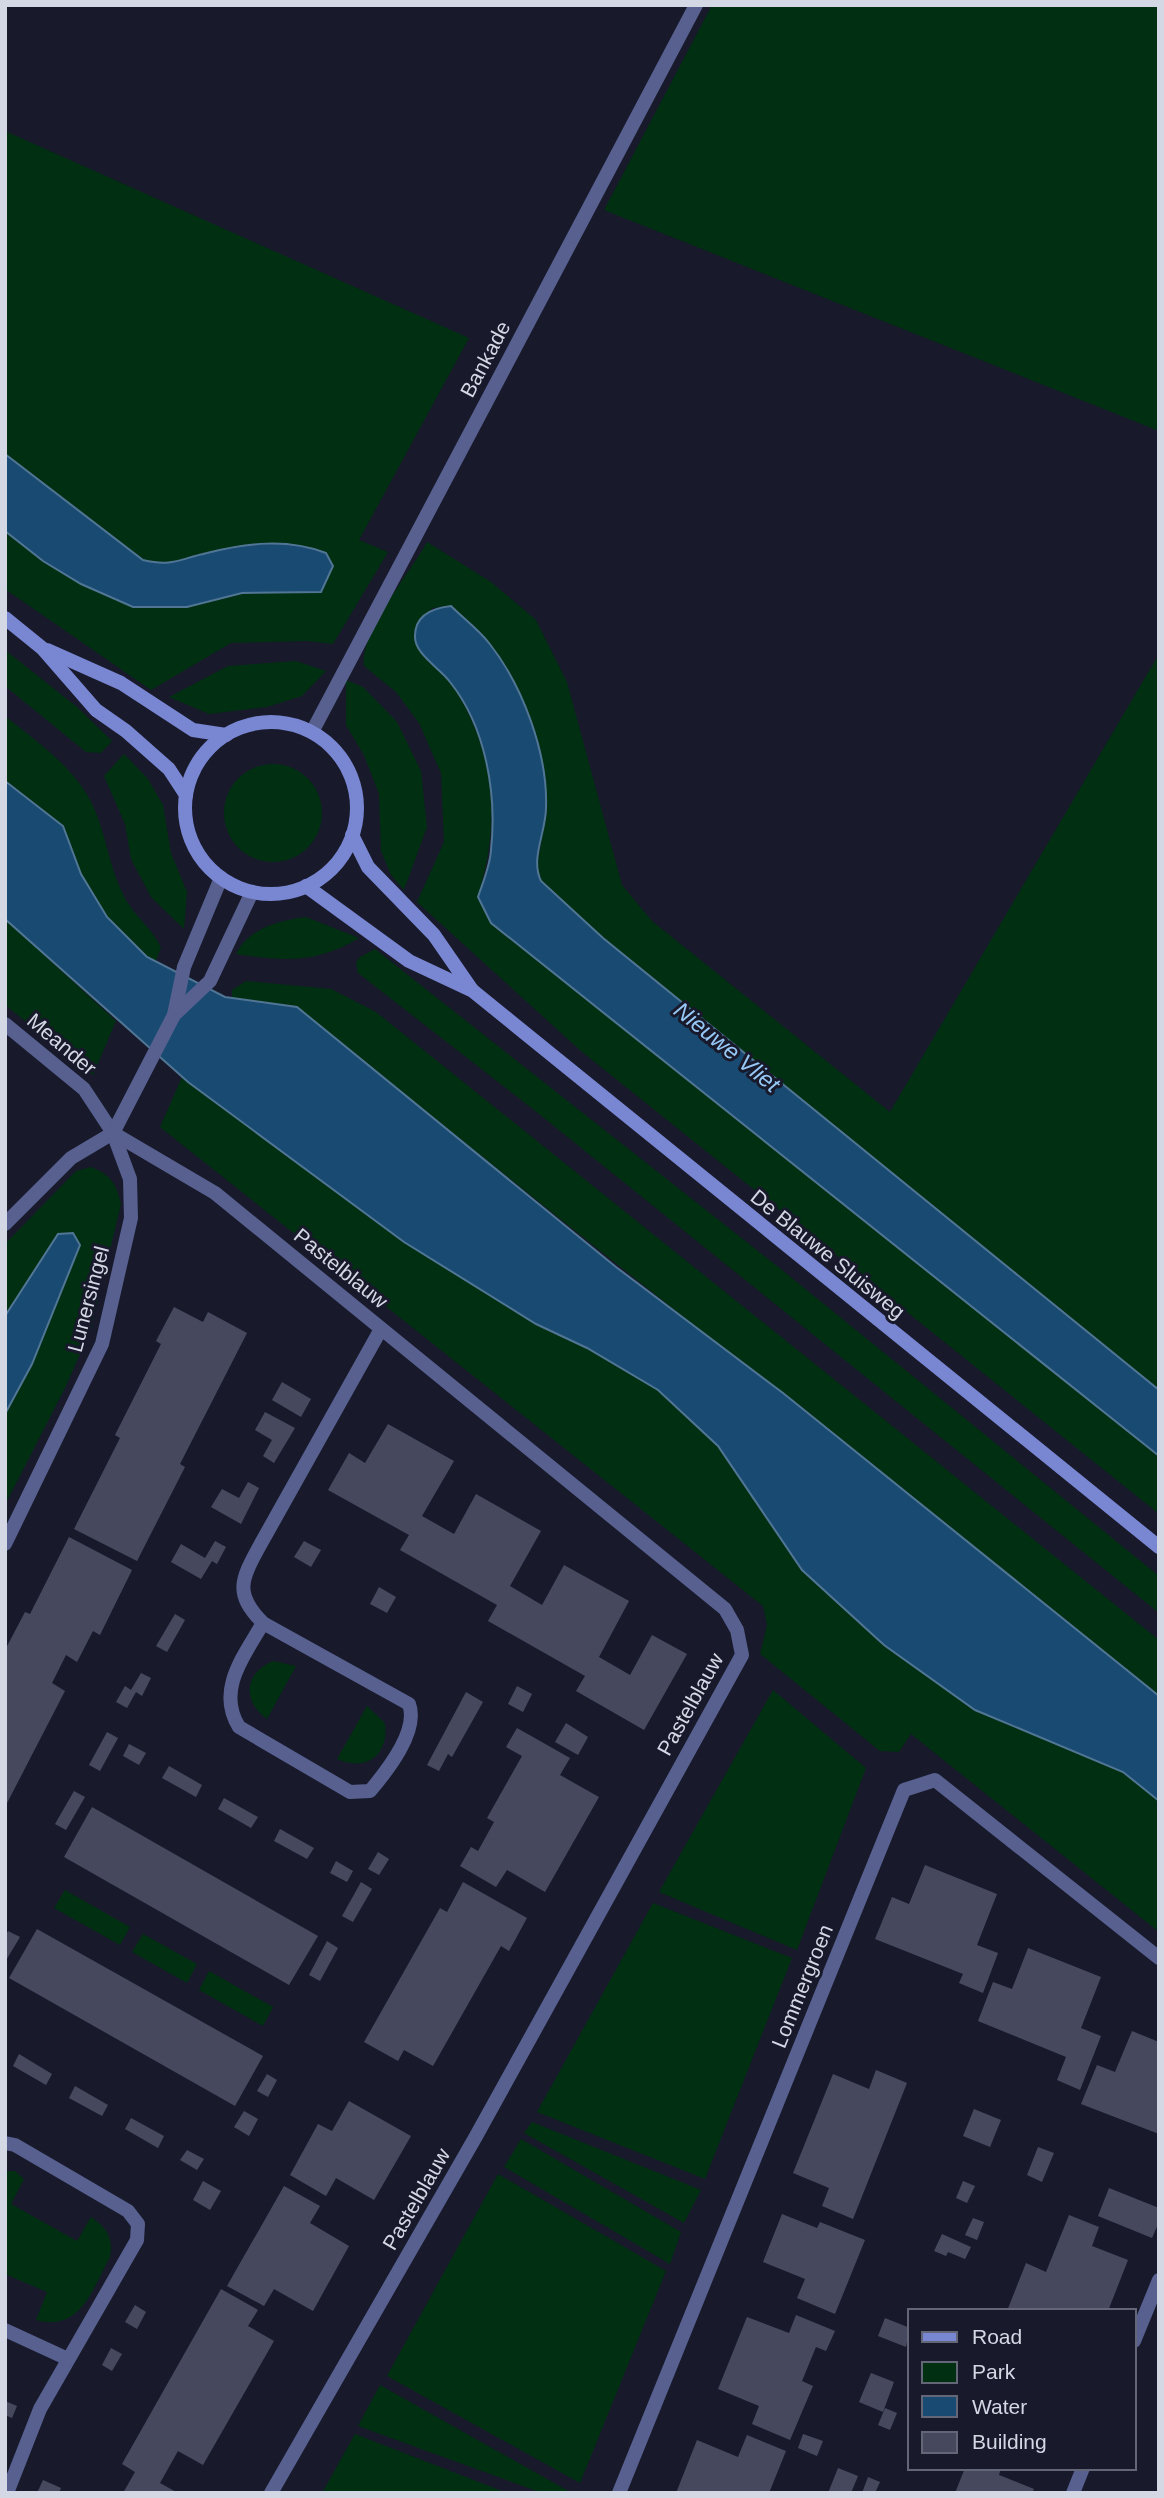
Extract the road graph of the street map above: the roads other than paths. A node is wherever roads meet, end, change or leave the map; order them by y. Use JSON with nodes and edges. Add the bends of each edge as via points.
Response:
{"nodes":[{"id":1,"x":696,"y":5,"type":"edge"},
{"id":2,"x":5,"y":618,"type":"edge"},
{"id":3,"x":42,"y":648,"type":"junction"},
{"id":4,"x":312,"y":732,"type":"junction"},
{"id":5,"x":226,"y":734,"type":"junction"},
{"id":6,"x":186,"y":795,"type":"junction"},
{"id":7,"x":352,"y":835,"type":"junction"},
{"id":8,"x":221,"y":878,"type":"junction"},
{"id":9,"x":306,"y":886,"type":"junction"},
{"id":10,"x":252,"y":892,"type":"junction"},
{"id":11,"x":473,"y":991,"type":"junction"},
{"id":12,"x":174,"y":1015,"type":"junction"},
{"id":13,"x":5,"y":1024,"type":"edge"},
{"id":14,"x":113,"y":1133,"type":"junction"},
{"id":15,"x":5,"y":1224,"type":"edge"},
{"id":16,"x":381,"y":1329,"type":"junction"},
{"id":17,"x":5,"y":1544,"type":"edge"},
{"id":18,"x":1159,"y":1547,"type":"edge"},
{"id":19,"x":263,"y":1623,"type":"junction"},
{"id":20,"x":1159,"y":1958,"type":"edge"},
{"id":21,"x":5,"y":2143,"type":"edge"},
{"id":22,"x":1159,"y":2280,"type":"edge"},
{"id":23,"x":5,"y":2330,"type":"edge"},
{"id":24,"x":1136,"y":2336,"type":"edge"},
{"id":25,"x":68,"y":2360,"type":"junction"},
{"id":26,"x":1082,"y":2470,"type":"edge"},
{"id":27,"x":7,"y":2493,"type":"edge"},
{"id":28,"x":271,"y":2493,"type":"edge"},
{"id":29,"x":619,"y":2493,"type":"edge"},
{"id":30,"x":1073,"y":2493,"type":"edge"}],
"edges":[{"from":1,"to":4,"type":"street","name":"Bankade"},
{"from":2,"to":3,"type":"main road"},
{"from":3,"to":5,"type":"main road","via":[[121,683],[192,730]]},
{"from":3,"to":6,"type":"main road","via":[[96,710],[169,769]]},
{"from":4,"to":5,"type":"main road","via":[[268,722]]},
{"from":4,"to":7,"type":"main road","via":[[335,751],[351,776],[357,805]]},
{"from":5,"to":6,"type":"main road","via":[[196,767]]},
{"from":6,"to":8,"type":"main road","via":[[192,842]]},
{"from":7,"to":9,"type":"main road","via":[[339,860]]},
{"from":7,"to":11,"type":"main road","name":"De Blauwe Sluisweg","via":[[368,867],[434,935]]},
{"from":8,"to":10,"type":"main road"},
{"from":8,"to":12,"type":"street","via":[[184,967]]},
{"from":9,"to":10,"type":"main road","via":[[279,893]]},
{"from":9,"to":11,"type":"main road","name":"De Blauwe Sluisweg","via":[[409,961]]},
{"from":10,"to":12,"type":"street","via":[[210,981]]},
{"from":11,"to":18,"type":"main road","name":"De Blauwe Sluisweg"},
{"from":12,"to":14,"type":"street"},
{"from":13,"to":14,"type":"street","name":"Meander","via":[[85,1089]]},
{"from":14,"to":15,"type":"street","via":[[71,1158]]},
{"from":14,"to":16,"type":"street","name":"Pastelblauw","via":[[215,1193]]},
{"from":14,"to":17,"type":"street","name":"Lunersingel","via":[[130,1179],[131,1217],[102,1344]]},
{"from":16,"to":19,"type":"street","via":[[246,1570],[242,1587],[247,1607]]},
{"from":16,"to":28,"type":"street","name":"Pastelblauw","via":[[725,1609],[737,1630],[742,1655],[475,2138]]},
{"from":19,"to":19,"type":"street","via":[[234,1674],[228,1695],[239,1727],[350,1793],[370,1791],[411,1726],[409,1704]]},
{"from":20,"to":29,"type":"street","name":"Lommergroen","via":[[934,1780],[904,1790]]},
{"from":21,"to":25,"type":"street","via":[[128,2211],[138,2224],[137,2240]]},
{"from":22,"to":24,"type":"street"},
{"from":23,"to":25,"type":"street"},
{"from":25,"to":27,"type":"street","via":[[40,2409]]},
{"from":26,"to":30,"type":"street"}]}
